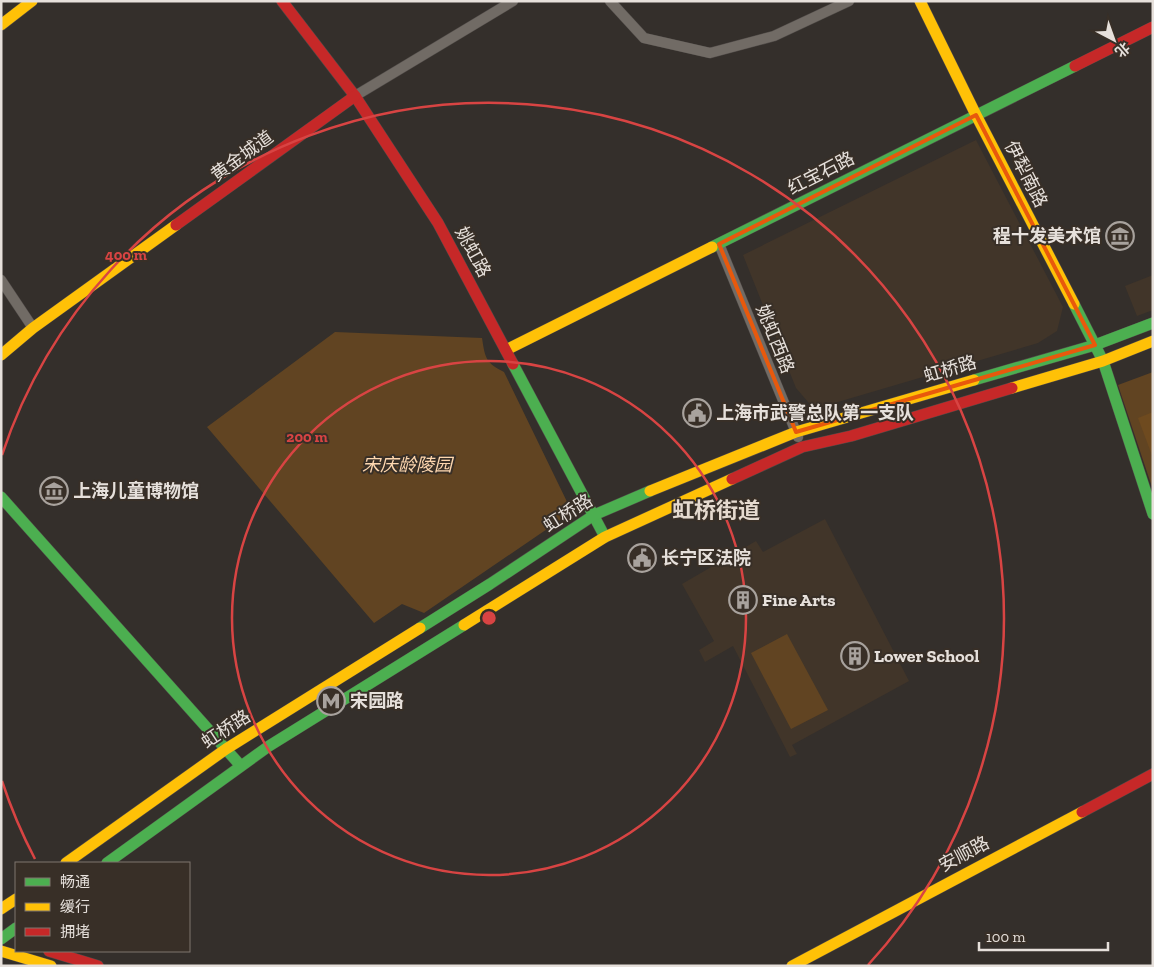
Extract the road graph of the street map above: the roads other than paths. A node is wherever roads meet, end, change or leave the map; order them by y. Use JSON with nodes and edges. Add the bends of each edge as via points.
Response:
{"nodes":[{"id":1,"x":32,"y":1,"type":"edge"},
{"id":2,"x":282,"y":1,"type":"edge"},
{"id":3,"x":513,"y":1,"type":"edge"},
{"id":4,"x":610,"y":1,"type":"edge"},
{"id":5,"x":849,"y":1,"type":"edge"},
{"id":6,"x":920,"y":1,"type":"edge"},
{"id":7,"x":1,"y":25,"type":"edge"},
{"id":8,"x":1153,"y":27,"type":"edge"},
{"id":9,"x":355,"y":96,"type":"junction"},
{"id":10,"x":976,"y":115,"type":"junction"},
{"id":11,"x":719,"y":244,"type":"junction"},
{"id":12,"x":1,"y":280,"type":"edge"},
{"id":13,"x":1153,"y":323,"type":"edge"},
{"id":14,"x":33,"y":328,"type":"junction"},
{"id":15,"x":1153,"y":341,"type":"edge"},
{"id":16,"x":1095,"y":345,"type":"junction"},
{"id":17,"x":506,"y":350,"type":"junction"},
{"id":18,"x":1,"y":355,"type":"edge"},
{"id":19,"x":1103,"y":361,"type":"junction"},
{"id":20,"x":796,"y":432,"type":"junction"},
{"id":21,"x":802,"y":447,"type":"junction"},
{"id":22,"x":1,"y":497,"type":"edge"},
{"id":23,"x":1153,"y":514,"type":"edge"},
{"id":24,"x":594,"y":515,"type":"junction"},
{"id":25,"x":605,"y":536,"type":"junction"},
{"id":26,"x":226,"y":749,"type":"junction"},
{"id":27,"x":240,"y":766,"type":"junction"},
{"id":28,"x":1153,"y":774,"type":"edge"},
{"id":29,"x":67,"y":862,"type":"edge"},
{"id":30,"x":108,"y":862,"type":"edge"},
{"id":31,"x":15,"y":900,"type":"edge"},
{"id":32,"x":1,"y":910,"type":"edge"},
{"id":33,"x":15,"y":929,"type":"edge"},
{"id":34,"x":2,"y":937,"type":"edge"},
{"id":35,"x":15,"y":941,"type":"edge"},
{"id":36,"x":1,"y":951,"type":"edge"},
{"id":37,"x":53,"y":952,"type":"edge"},
{"id":38,"x":72,"y":952,"type":"edge"},
{"id":39,"x":81,"y":960,"type":"junction"},
{"id":40,"x":51,"y":966,"type":"edge"},
{"id":41,"x":98,"y":966,"type":"edge"},
{"id":42,"x":792,"y":966,"type":"edge"}],
"edges":[{"from":1,"to":7,"type":"main road"},
{"from":2,"to":9,"type":"main road","name":"姚虹路"},
{"from":3,"to":9,"type":"street","name":"黄金城道"},
{"from":4,"to":5,"type":"street","via":[[644,38],[710,53],[774,36]]},
{"from":6,"to":10,"type":"main road","name":"伊犁南路"},
{"from":8,"to":10,"type":"main road","name":"红宝石路"},
{"from":9,"to":14,"type":"main road","name":"黄金城道"},
{"from":9,"to":17,"type":"main road","name":"姚虹路","via":[[438,223]]},
{"from":10,"to":11,"type":"main road","name":"红宝石路"},
{"from":10,"to":16,"type":"main road","name":"伊犁南路"},
{"from":11,"to":17,"type":"main road","name":"红宝石路"},
{"from":11,"to":20,"type":"street","name":"姚虹西路"},
{"from":12,"to":14,"type":"street"},
{"from":13,"to":16,"type":"main road","name":"虹桥路"},
{"from":14,"to":18,"type":"main road","name":"黄金城道"},
{"from":15,"to":19,"type":"main road","name":"虹桥路"},
{"from":16,"to":19,"type":"main road","name":"伊犁南路"},
{"from":16,"to":20,"type":"main road","name":"虹桥路"},
{"from":17,"to":24,"type":"main road","name":"姚虹路"},
{"from":19,"to":21,"type":"main road","name":"虹桥路","via":[[851,436]]},
{"from":19,"to":23,"type":"main road","name":"伊犁南路"},
{"from":20,"to":21,"type":"street","name":"姚虹西路"},
{"from":20,"to":24,"type":"main road","name":"虹桥路"},
{"from":21,"to":25,"type":"main road","name":"虹桥路"},
{"from":22,"to":26,"type":"main road"},
{"from":24,"to":25,"type":"main road","name":"姚虹路"},
{"from":24,"to":26,"type":"main road","name":"虹桥路"},
{"from":25,"to":27,"type":"main road","name":"虹桥路"},
{"from":26,"to":27,"type":"main road"},
{"from":26,"to":29,"type":"main road","name":"虹桥路"},
{"from":27,"to":30,"type":"main road","name":"虹桥路"},
{"from":28,"to":42,"type":"main road","name":"安顺路"},
{"from":31,"to":32,"type":"main road"},
{"from":33,"to":34,"type":"main road"},
{"from":34,"to":35,"type":"main road"},
{"from":36,"to":40,"type":"main road"},
{"from":37,"to":39,"type":"main road"},
{"from":38,"to":39,"type":"main road"},
{"from":39,"to":41,"type":"main road"}]}
